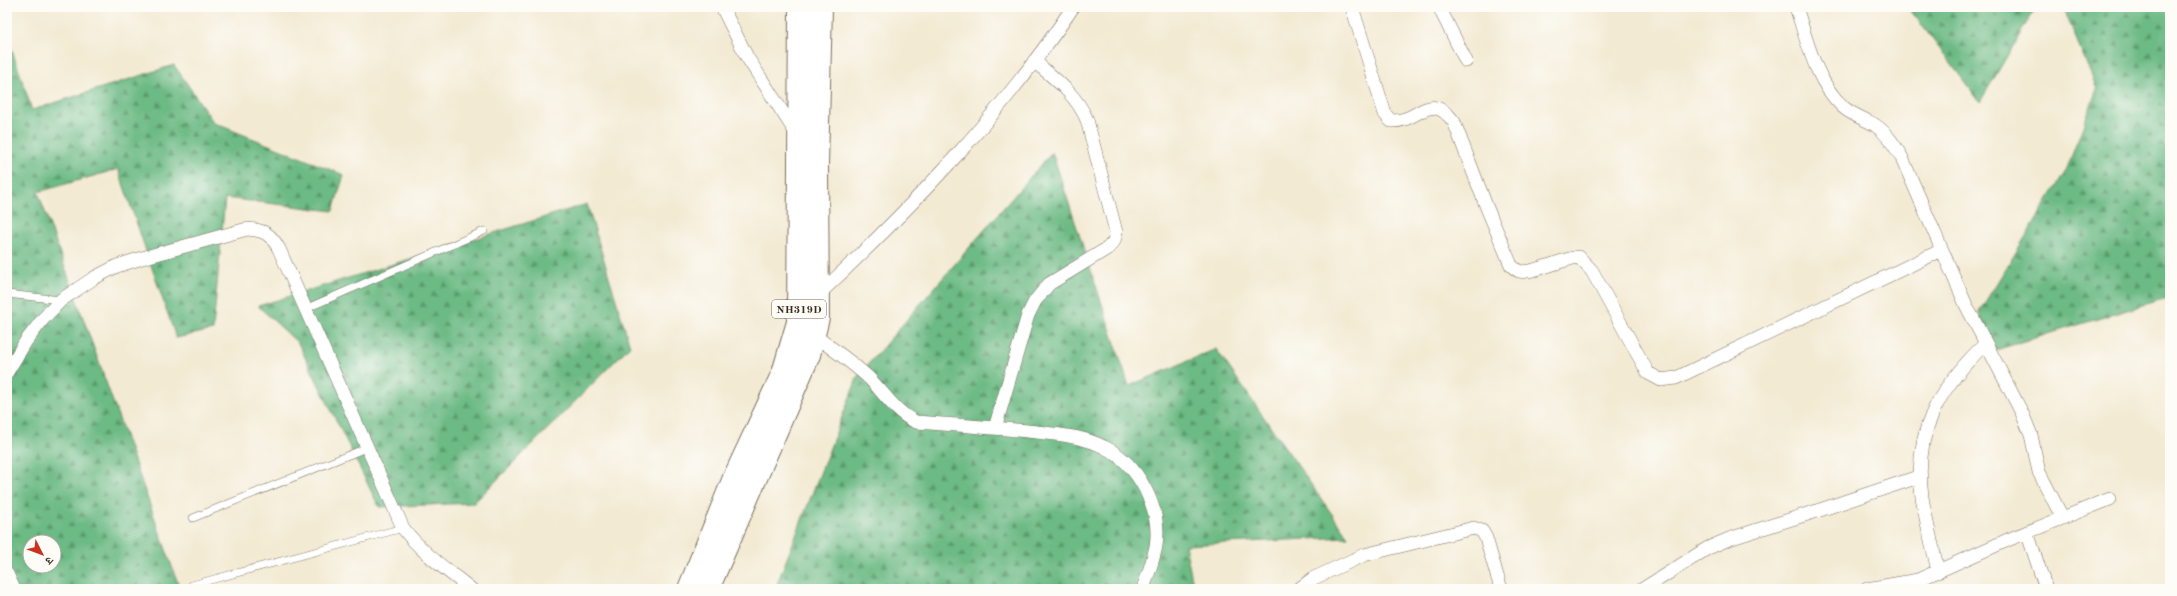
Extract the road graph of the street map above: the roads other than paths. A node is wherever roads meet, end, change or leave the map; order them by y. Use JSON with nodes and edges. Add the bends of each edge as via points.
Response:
{"nodes":[{"id":1,"x":722,"y":7,"type":"edge"},
{"id":2,"x":800,"y":7,"type":"edge"},
{"id":3,"x":821,"y":7,"type":"edge"},
{"id":4,"x":1072,"y":7,"type":"edge"},
{"id":5,"x":1352,"y":7,"type":"edge"},
{"id":6,"x":1439,"y":7,"type":"edge"},
{"id":7,"x":1796,"y":7,"type":"edge"},
{"id":8,"x":1034,"y":61,"type":"junction"},
{"id":9,"x":1466,"y":61,"type":"dead end"},
{"id":10,"x":798,"y":137,"type":"junction"},
{"id":11,"x":484,"y":231,"type":"dead end"},
{"id":12,"x":1942,"y":250,"type":"junction"},
{"id":13,"x":7,"y":294,"type":"edge"},
{"id":14,"x":818,"y":295,"type":"junction"},
{"id":15,"x":61,"y":300,"type":"junction"},
{"id":16,"x":306,"y":308,"type":"junction"},
{"id":17,"x":815,"y":336,"type":"junction"},
{"id":18,"x":1985,"y":344,"type":"junction"},
{"id":19,"x":7,"y":372,"type":"edge"},
{"id":20,"x":995,"y":428,"type":"junction"},
{"id":21,"x":366,"y":448,"type":"junction"},
{"id":22,"x":1921,"y":476,"type":"junction"},
{"id":23,"x":2110,"y":499,"type":"dead end"},
{"id":24,"x":193,"y":518,"type":"dead end"},
{"id":25,"x":2062,"y":518,"type":"junction"},
{"id":26,"x":403,"y":528,"type":"junction"},
{"id":27,"x":2027,"y":532,"type":"junction"},
{"id":28,"x":1938,"y":572,"type":"junction"},
{"id":29,"x":7,"y":574,"type":"edge"},
{"id":30,"x":192,"y":585,"type":"dead end"},
{"id":31,"x":14,"y":589,"type":"edge"},
{"id":32,"x":471,"y":589,"type":"edge"},
{"id":33,"x":689,"y":589,"type":"edge"},
{"id":34,"x":708,"y":589,"type":"edge"},
{"id":35,"x":1142,"y":589,"type":"edge"},
{"id":36,"x":1299,"y":589,"type":"edge"},
{"id":37,"x":1502,"y":589,"type":"edge"},
{"id":38,"x":1643,"y":589,"type":"edge"},
{"id":39,"x":1866,"y":589,"type":"edge"},
{"id":40,"x":2046,"y":589,"type":"edge"}],
"edges":[{"from":1,"to":10,"type":"street","via":[[747,57]]},
{"from":2,"to":10,"type":"highway","number":"NH319D"},
{"from":3,"to":14,"type":"highway","number":"NH319D"},
{"from":4,"to":8,"type":"street"},
{"from":5,"to":12,"type":"street","via":[[1385,114],[1392,121],[1399,121],[1428,107],[1439,107],[1448,114],[1454,122],[1511,265],[1518,271],[1526,271],[1579,258],[1592,271],[1648,373],[1661,380],[1676,378]]},
{"from":6,"to":9,"type":"street"},
{"from":7,"to":12,"type":"street","via":[[1821,78],[1844,107],[1876,126],[1890,139],[1902,158]]},
{"from":8,"to":14,"type":"street","via":[[949,165],[887,231]]},
{"from":8,"to":20,"type":"street","via":[[1063,85],[1082,107],[1116,232],[1114,241],[1108,248],[1049,284],[1035,302],[1028,315]]},
{"from":10,"to":33,"type":"highway","number":"NH319D","via":[[799,299],[793,346],[734,478]]},
{"from":11,"to":16,"type":"lane"},
{"from":12,"to":18,"type":"street"},
{"from":13,"to":15,"type":"lane"},
{"from":14,"to":17,"type":"highway","number":"NH319D"},
{"from":15,"to":16,"type":"street","via":[[118,266],[247,229],[261,230],[272,236]]},
{"from":15,"to":19,"type":"street","via":[[26,341]]},
{"from":16,"to":21,"type":"street"},
{"from":17,"to":20,"type":"street","via":[[856,366],[905,417],[916,422]]},
{"from":17,"to":34,"type":"highway","number":"NH319D"},
{"from":18,"to":22,"type":"street","via":[[1962,366],[1945,388],[1932,412],[1923,440]]},
{"from":18,"to":25,"type":"street","via":[[2022,413],[2031,435],[2039,472]]},
{"from":20,"to":35,"type":"street","via":[[1080,437],[1105,447],[1121,458],[1138,477],[1149,498],[1156,520],[1156,544]]},
{"from":21,"to":24,"type":"lane"},
{"from":21,"to":26,"type":"street"},
{"from":22,"to":28,"type":"street","via":[[1922,497]]},
{"from":22,"to":38,"type":"street","via":[[1728,539],[1708,548]]},
{"from":23,"to":25,"type":"street"},
{"from":25,"to":27,"type":"street"},
{"from":26,"to":30,"type":"lane"},
{"from":26,"to":32,"type":"street","via":[[425,552]]},
{"from":27,"to":28,"type":"street"},
{"from":27,"to":40,"type":"street"},
{"from":28,"to":39,"type":"street","via":[[1918,580]]},
{"from":29,"to":31,"type":"street"},
{"from":36,"to":37,"type":"street","via":[[1314,578],[1364,555],[1474,528],[1482,531],[1486,538]]}]}
